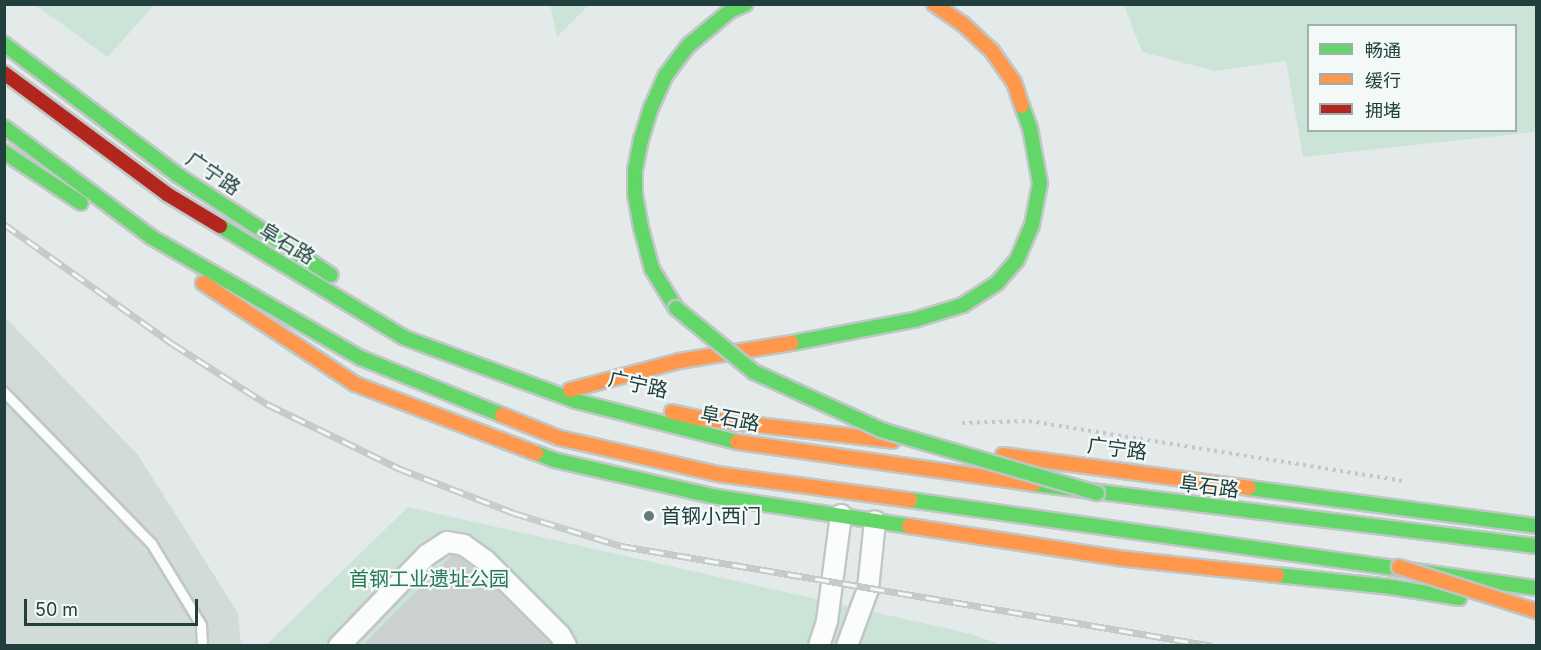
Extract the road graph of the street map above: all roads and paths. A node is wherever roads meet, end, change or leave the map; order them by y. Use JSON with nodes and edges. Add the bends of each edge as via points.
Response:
{"nodes":[{"id":1,"x":745,"y":4,"type":"edge"},
{"id":2,"x":933,"y":4,"type":"edge"},
{"id":3,"x":4,"y":44,"type":"edge"},
{"id":4,"x":4,"y":73,"type":"edge"},
{"id":5,"x":4,"y":127,"type":"edge"},
{"id":6,"x":4,"y":152,"type":"edge"},
{"id":7,"x":570,"y":390,"type":"junction"},
{"id":8,"x":4,"y":392,"type":"edge"},
{"id":9,"x":1097,"y":493,"type":"junction"},
{"id":10,"x":841,"y":515,"type":"junction"},
{"id":11,"x":875,"y":521,"type":"junction"},
{"id":12,"x":1536,"y":526,"type":"edge"},
{"id":13,"x":1536,"y":546,"type":"edge"},
{"id":14,"x":1400,"y":567,"type":"junction"},
{"id":15,"x":1536,"y":588,"type":"edge"},
{"id":16,"x":1536,"y":611,"type":"edge"},
{"id":17,"x":202,"y":645,"type":"edge"},
{"id":18,"x":339,"y":645,"type":"edge"},
{"id":19,"x":566,"y":645,"type":"edge"},
{"id":20,"x":819,"y":645,"type":"edge"},
{"id":21,"x":847,"y":645,"type":"edge"}],
"edges":[{"from":1,"to":9,"type":"main road","bridge":true,"via":[[730,11],[689,45],[666,75],[641,140],[635,178],[640,228],[652,269],[676,308],[754,372],[881,430]]},
{"from":2,"to":7,"type":"main road","via":[[963,24],[992,51],[1014,82],[1030,128],[1040,183],[1032,225],[1017,260],[998,283],[963,305],[914,320],[679,361]]},
{"from":3,"to":7,"type":"main road","name":"广宁路","via":[[179,177],[414,330]]},
{"from":4,"to":9,"type":"main road","name":"阜石路","bridge":true,"via":[[167,194],[405,338],[576,401],[723,440]]},
{"from":5,"to":14,"type":"main road","via":[[151,237],[361,358],[559,438],[717,474]]},
{"from":6,"to":10,"type":"main road","via":[[355,384],[554,460],[717,497]]},
{"from":7,"to":12,"type":"main road","name":"广宁路","via":[[698,418],[1103,467]]},
{"from":8,"to":17,"type":"lane","via":[[151,543],[201,625]]},
{"from":9,"to":13,"type":"main road","name":"阜石路"},
{"from":10,"to":11,"type":"main road"},
{"from":10,"to":20,"type":"street","via":[[830,602]]},
{"from":11,"to":16,"type":"main road","via":[[1117,558],[1391,587]]},
{"from":11,"to":21,"type":"street","via":[[868,589]]},
{"from":14,"to":15,"type":"main road","bridge":true},
{"from":14,"to":16,"type":"main road","bridge":true},
{"from":18,"to":19,"type":"street","via":[[427,555],[447,542],[464,545],[485,560]]}]}
